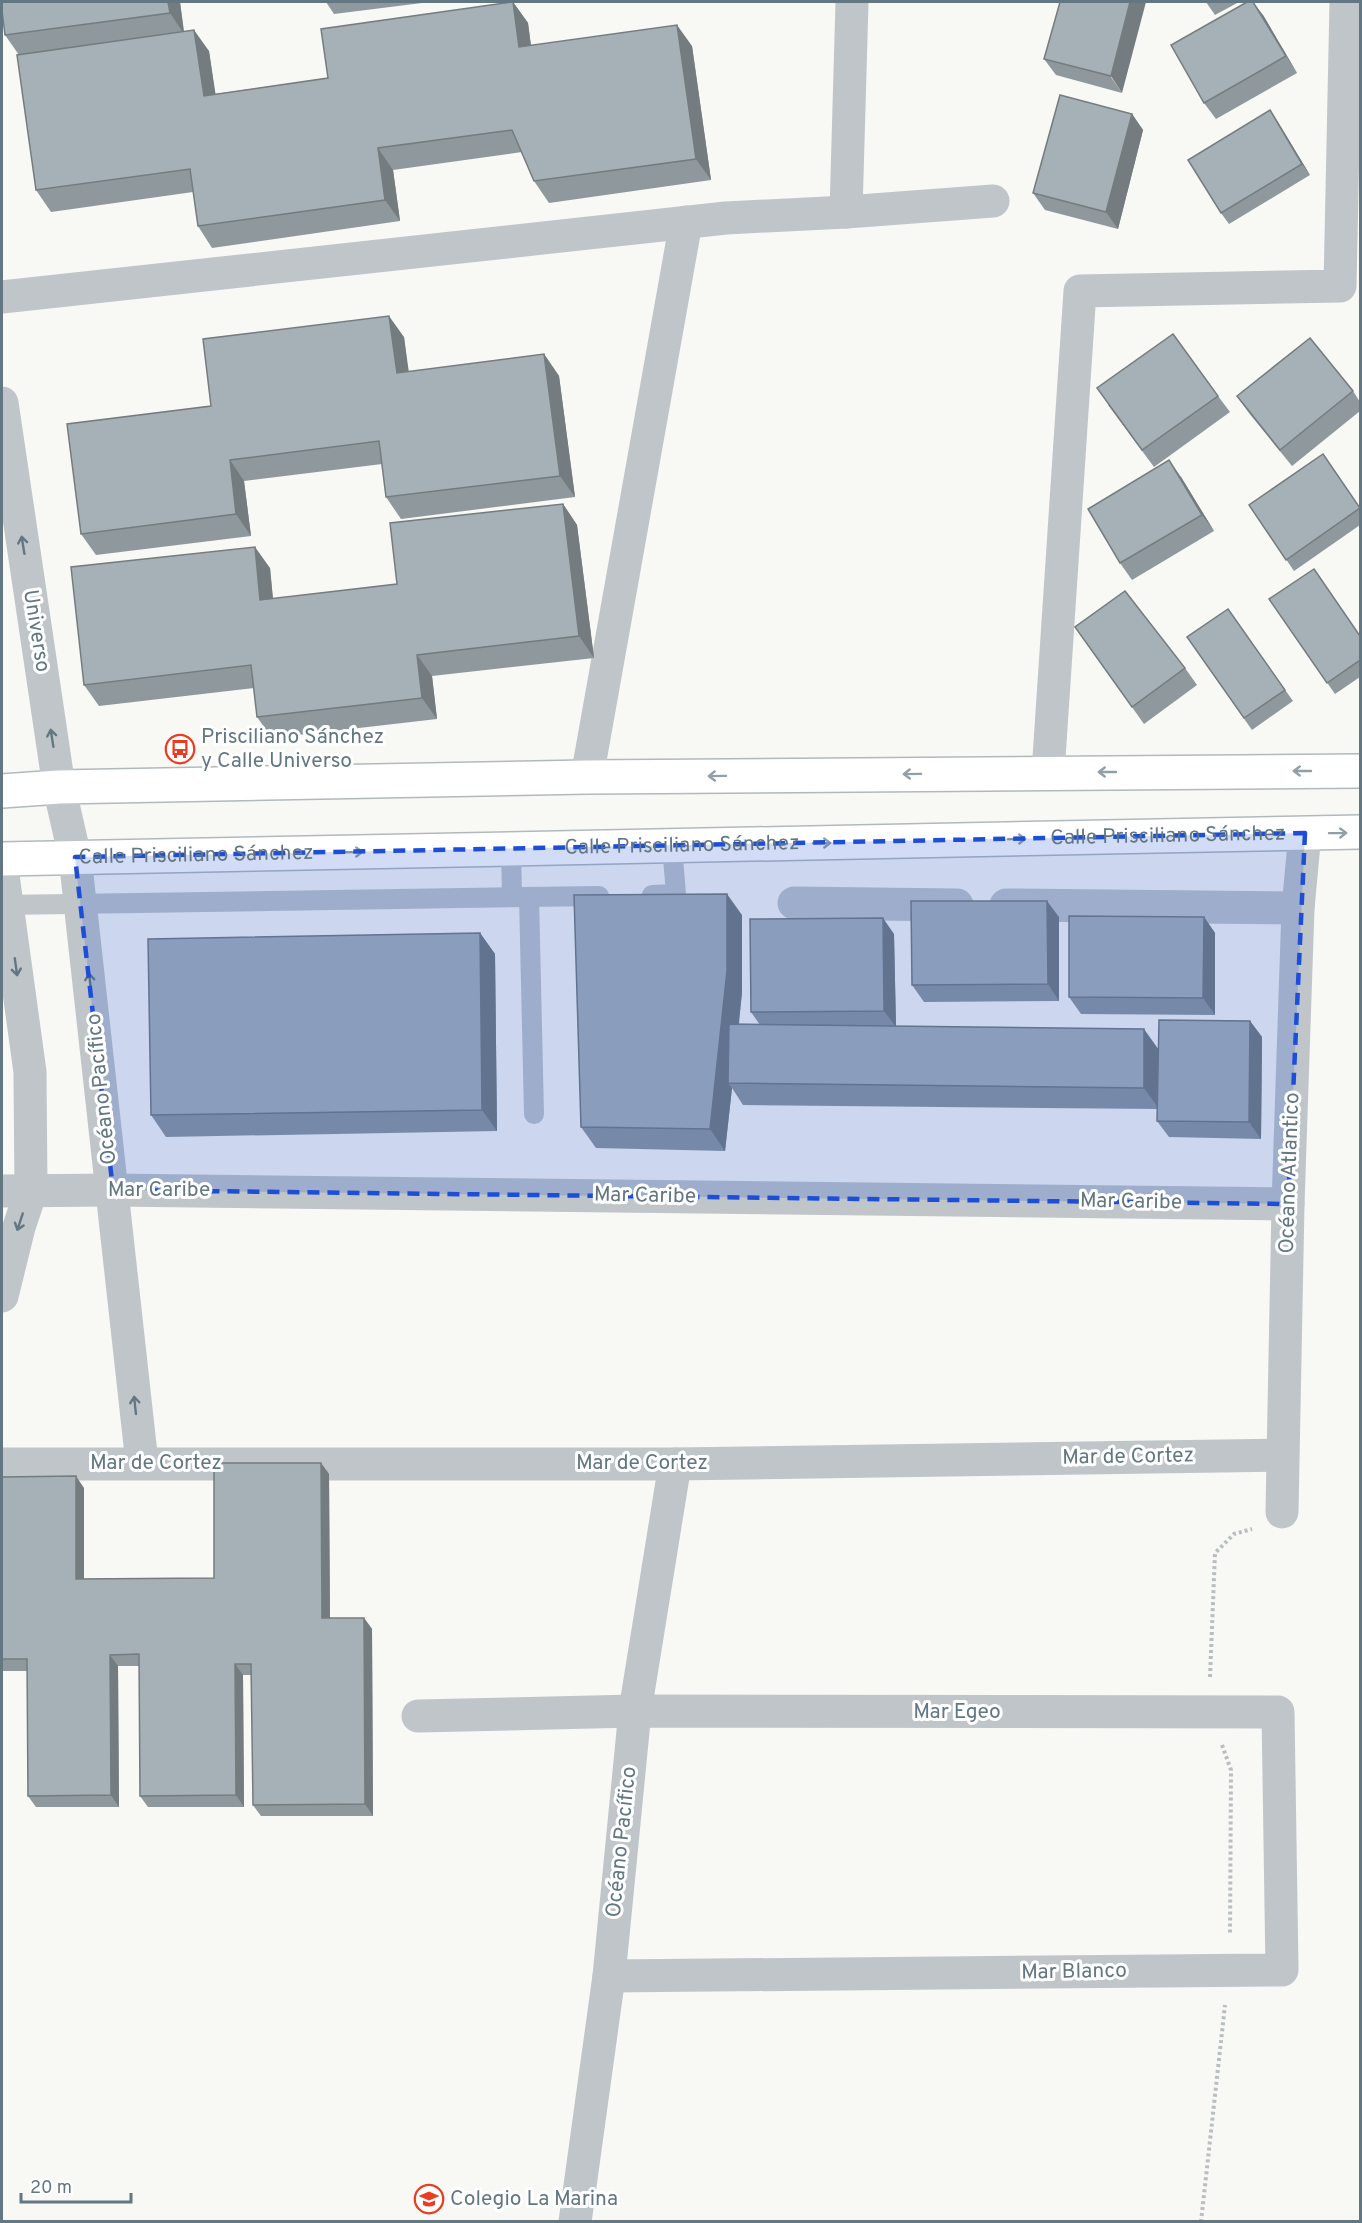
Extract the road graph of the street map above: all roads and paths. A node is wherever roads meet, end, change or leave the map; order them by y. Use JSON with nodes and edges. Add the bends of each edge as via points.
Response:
{"nodes":[{"id":1,"x":852,"y":2,"type":"edge"},
{"id":2,"x":1346,"y":2,"type":"edge"},
{"id":3,"x":993,"y":201,"type":"dead end"},
{"id":4,"x":846,"y":212,"type":"junction"},
{"id":5,"x":686,"y":222,"type":"junction"},
{"id":6,"x":2,"y":297,"type":"edge"},
{"id":7,"x":2,"y":403,"type":"edge"},
{"id":8,"x":1360,"y":771,"type":"edge"},
{"id":9,"x":1048,"y":773,"type":"junction"},
{"id":10,"x":587,"y":777,"type":"junction"},
{"id":11,"x":59,"y":787,"type":"junction"},
{"id":12,"x":2,"y":790,"type":"edge"},
{"id":13,"x":1360,"y":832,"type":"edge"},
{"id":14,"x":1305,"y":834,"type":"junction"},
{"id":15,"x":672,"y":846,"type":"junction"},
{"id":16,"x":511,"y":849,"type":"junction"},
{"id":17,"x":75,"y":857,"type":"junction"},
{"id":18,"x":2,"y":859,"type":"edge"},
{"id":19,"x":2,"y":868,"type":"edge"},
{"id":20,"x":521,"y":897,"type":"junction"},
{"id":21,"x":794,"y":903,"type":"dead end"},
{"id":22,"x":4,"y":905,"type":"edge"},
{"id":23,"x":81,"y":905,"type":"junction"},
{"id":24,"x":1298,"y":908,"type":"junction"},
{"id":25,"x":534,"y":1114,"type":"dead end"},
{"id":26,"x":113,"y":1190,"type":"junction"},
{"id":27,"x":16,"y":1191,"type":"edge"},
{"id":28,"x":1288,"y":1204,"type":"junction"},
{"id":29,"x":2,"y":1296,"type":"edge"},
{"id":30,"x":1282,"y":1455,"type":"junction"},
{"id":31,"x":142,"y":1463,"type":"junction"},
{"id":32,"x":2,"y":1464,"type":"edge"},
{"id":33,"x":675,"y":1464,"type":"junction"},
{"id":34,"x":1282,"y":1512,"type":"joint"},
{"id":35,"x":635,"y":1711,"type":"junction"},
{"id":36,"x":1210,"y":1712,"type":"junction"},
{"id":37,"x":1278,"y":1712,"type":"joint"},
{"id":38,"x":418,"y":1716,"type":"dead end"},
{"id":39,"x":1229,"y":1970,"type":"junction"},
{"id":40,"x":609,"y":1976,"type":"junction"},
{"id":41,"x":575,"y":2222,"type":"edge"},
{"id":42,"x":1201,"y":2222,"type":"edge"}],
"edges":[{"from":1,"to":4,"type":"street"},
{"from":2,"to":9,"type":"street","via":[[1340,286],[1080,291]]},
{"from":3,"to":4,"type":"street"},
{"from":4,"to":5,"type":"street"},
{"from":5,"to":6,"type":"street"},
{"from":5,"to":10,"type":"street"},
{"from":11,"to":7,"type":"street","name":"Universo","one_way":true},
{"from":8,"to":9,"type":"main road","one_way":true},
{"from":9,"to":10,"type":"main road","one_way":true},
{"from":10,"to":11,"type":"main road"},
{"from":11,"to":12,"type":"main road"},
{"from":11,"to":17,"type":"street","name":"Universo"},
{"from":14,"to":13,"type":"main road","name":"Calle Prisciliano Sánchez","one_way":true},
{"from":15,"to":14,"type":"main road","name":"Calle Prisciliano Sánchez","one_way":true},
{"from":14,"to":24,"type":"street","name":"Océano Atlantico"},
{"from":15,"to":16,"type":"main road","name":"Calle Prisciliano Sánchez"},
{"from":15,"to":20,"type":"lane","via":[[676,894]]},
{"from":17,"to":16,"type":"main road","name":"Calle Prisciliano Sánchez","one_way":true},
{"from":16,"to":20,"type":"lane"},
{"from":17,"to":18,"type":"main road","name":"Calle Prisciliano Sánchez"},
{"from":17,"to":23,"type":"street","name":"Océano Pacífico"},
{"from":19,"to":22,"type":"street"},
{"from":20,"to":23,"type":"lane"},
{"from":20,"to":25,"type":"lane"},
{"from":21,"to":24,"type":"street"},
{"from":22,"to":23,"type":"lane"},
{"from":22,"to":27,"type":"street","one_way":true,"via":[[30,1072]]},
{"from":26,"to":23,"type":"street","name":"Océano Pacífico","one_way":true},
{"from":24,"to":28,"type":"street","name":"Océano Atlantico"},
{"from":26,"to":27,"type":"street","name":"Mar Caribe"},
{"from":26,"to":28,"type":"street","name":"Mar Caribe"},
{"from":31,"to":26,"type":"street","name":"Océano Pacífico","one_way":true},
{"from":27,"to":29,"type":"street","one_way":true,"via":[[18,1227]]},
{"from":28,"to":30,"type":"street","name":"Océano Atlantico"},
{"from":30,"to":33,"type":"street","name":"Mar de Cortez"},
{"from":30,"to":34,"type":"street","name":"Océano Atlantico"},
{"from":31,"to":32,"type":"street","name":"Mar de Cortez"},
{"from":31,"to":33,"type":"street","name":"Mar de Cortez"},
{"from":33,"to":35,"type":"street","name":"Océano Pacífico"},
{"from":34,"to":36,"type":"path","via":[[1266,1526],[1234,1534],[1215,1553]]},
{"from":35,"to":36,"type":"street","name":"Mar Egeo"},
{"from":35,"to":38,"type":"street","name":"Mar Egeo"},
{"from":35,"to":40,"type":"street","name":"Océano Pacífico"},
{"from":36,"to":37,"type":"street","name":"Mar Egeo"},
{"from":36,"to":39,"type":"path","via":[[1232,1770]]},
{"from":37,"to":39,"type":"street","name":"Mar Blanco","via":[[1282,1970]]},
{"from":39,"to":40,"type":"street","name":"Mar Blanco"},
{"from":39,"to":42,"type":"path"},
{"from":40,"to":41,"type":"street","name":"Océano Pacífico"}]}
